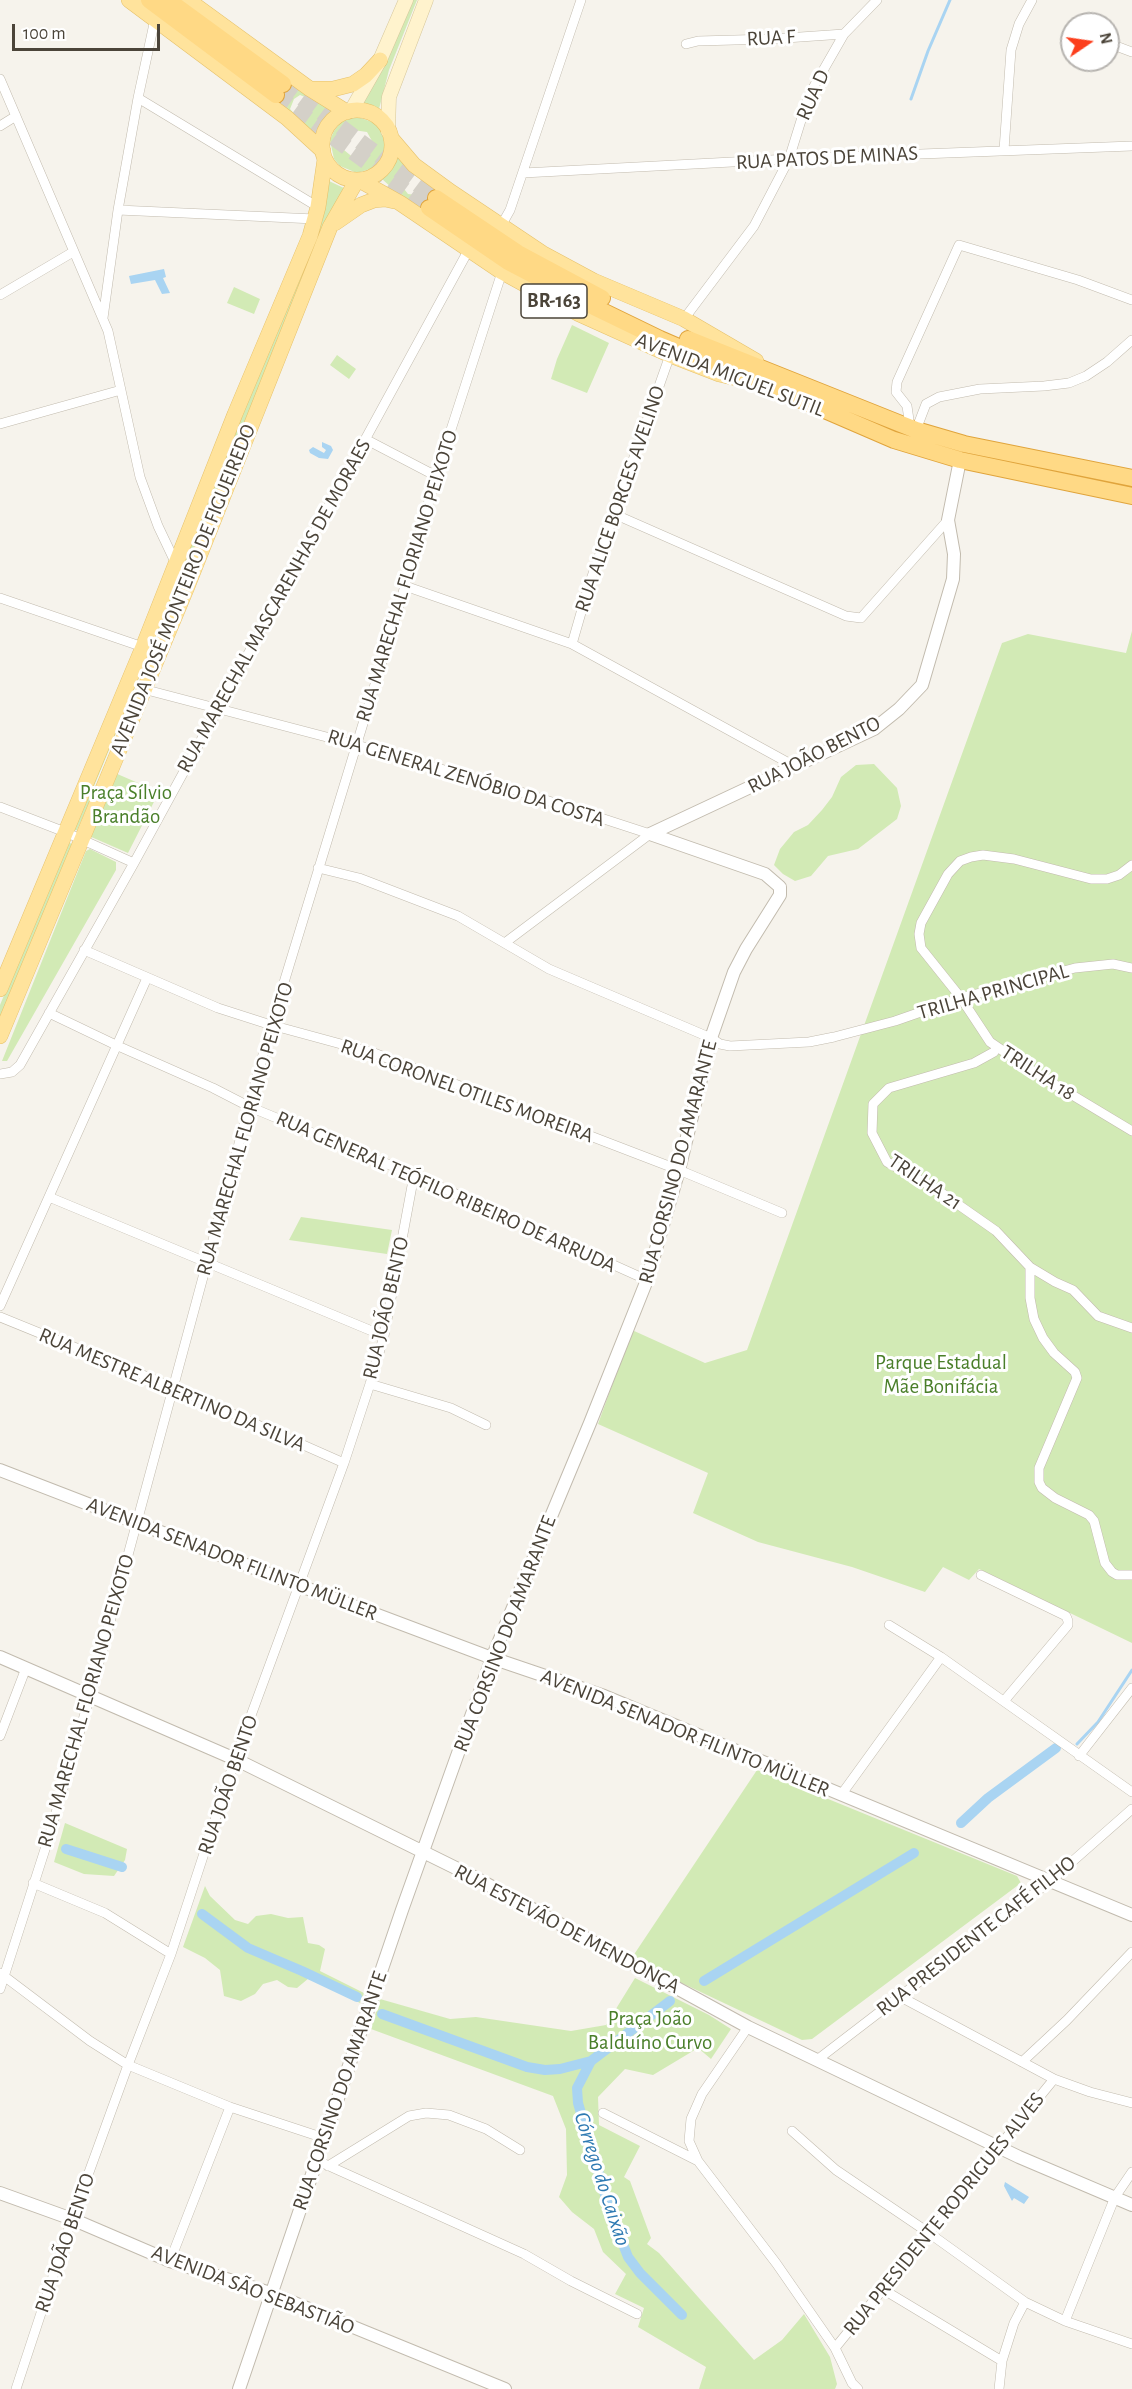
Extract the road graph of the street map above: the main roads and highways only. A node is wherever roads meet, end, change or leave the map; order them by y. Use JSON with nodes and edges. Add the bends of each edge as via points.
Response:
{"nodes":[{"id":1,"x":129,"y":0,"type":"edge"},
{"id":2,"x":149,"y":0,"type":"edge"},
{"id":3,"x":168,"y":0,"type":"edge"},
{"id":4,"x":188,"y":0,"type":"edge"},
{"id":5,"x":406,"y":0,"type":"edge"},
{"id":6,"x":426,"y":0,"type":"edge"},
{"id":7,"x":380,"y":60,"type":"junction"},
{"id":8,"x":309,"y":89,"type":"junction"},
{"id":9,"x":349,"y":111,"type":"junction"},
{"id":10,"x":389,"y":134,"type":"junction"},
{"id":11,"x":324,"y":155,"type":"junction"},
{"id":12,"x":358,"y":180,"type":"junction"},
{"id":13,"x":399,"y":202,"type":"junction"},
{"id":14,"x":433,"y":203,"type":"tunnel mouth"},
{"id":15,"x":330,"y":227,"type":"junction"},
{"id":16,"x":771,"y":379,"type":"junction"},
{"id":17,"x":1132,"y":478,"type":"edge"},
{"id":18,"x":1132,"y":496,"type":"edge"},
{"id":19,"x":0,"y":989,"type":"edge"},
{"id":20,"x":0,"y":1036,"type":"edge"}],
"edges":[{"from":1,"to":11,"type":"main road","number":"BR-163","via":[[287,118]]},
{"from":2,"to":3,"type":"highway","via":[[279,89]]},
{"from":4,"to":8,"type":"main road","number":"BR-163"},
{"from":5,"to":7,"type":"main road"},
{"from":6,"to":10,"type":"main road","via":[[389,97]]},
{"from":7,"to":8,"type":"main road","via":[[353,84]]},
{"from":7,"to":9,"type":"main road"},
{"from":8,"to":9,"type":"main road","number":"BR-163"},
{"from":9,"to":10,"type":"main road","number":"BR-163","via":[[374,115]]},
{"from":9,"to":11,"type":"main road","via":[[327,127],[322,143]]},
{"from":10,"to":12,"type":"main road","via":[[391,153],[384,166],[373,176]]},
{"from":10,"to":16,"type":"main road","name":"AVENIDA MIGUEL SUTIL","number":"BR-163","via":[[414,165],[542,253],[594,281],[684,319]]},
{"from":11,"to":12,"type":"main road","number":"BR-163","via":[[335,172]]},
{"from":11,"to":19,"type":"main road","via":[[310,236]]},
{"from":12,"to":13,"type":"main road","name":"AVENIDA MIGUEL SUTIL","number":"BR-163"},
{"from":12,"to":15,"type":"main road","name":"AVENIDA JOSÉ MONTEIRO DE FIGUEIREDO"},
{"from":13,"to":15,"type":"main road","via":[[385,199],[361,205]]},
{"from":13,"to":16,"type":"main road","name":"AVENIDA MIGUEL SUTIL","number":"BR-163","via":[[502,273],[579,314],[719,374]]},
{"from":14,"to":16,"type":"highway","number":"BR-163","via":[[592,293]]},
{"from":15,"to":20,"type":"main road","name":"AVENIDA JOSÉ MONTEIRO DE FIGUEIREDO","via":[[187,587]]},
{"from":16,"to":17,"type":"highway","name":"AVENIDA MIGUEL SUTIL","number":"BR-163","via":[[964,444]]},
{"from":16,"to":18,"type":"highway","name":"AVENIDA MIGUEL SUTIL","number":"BR-163","via":[[894,440],[960,460]]}]}
